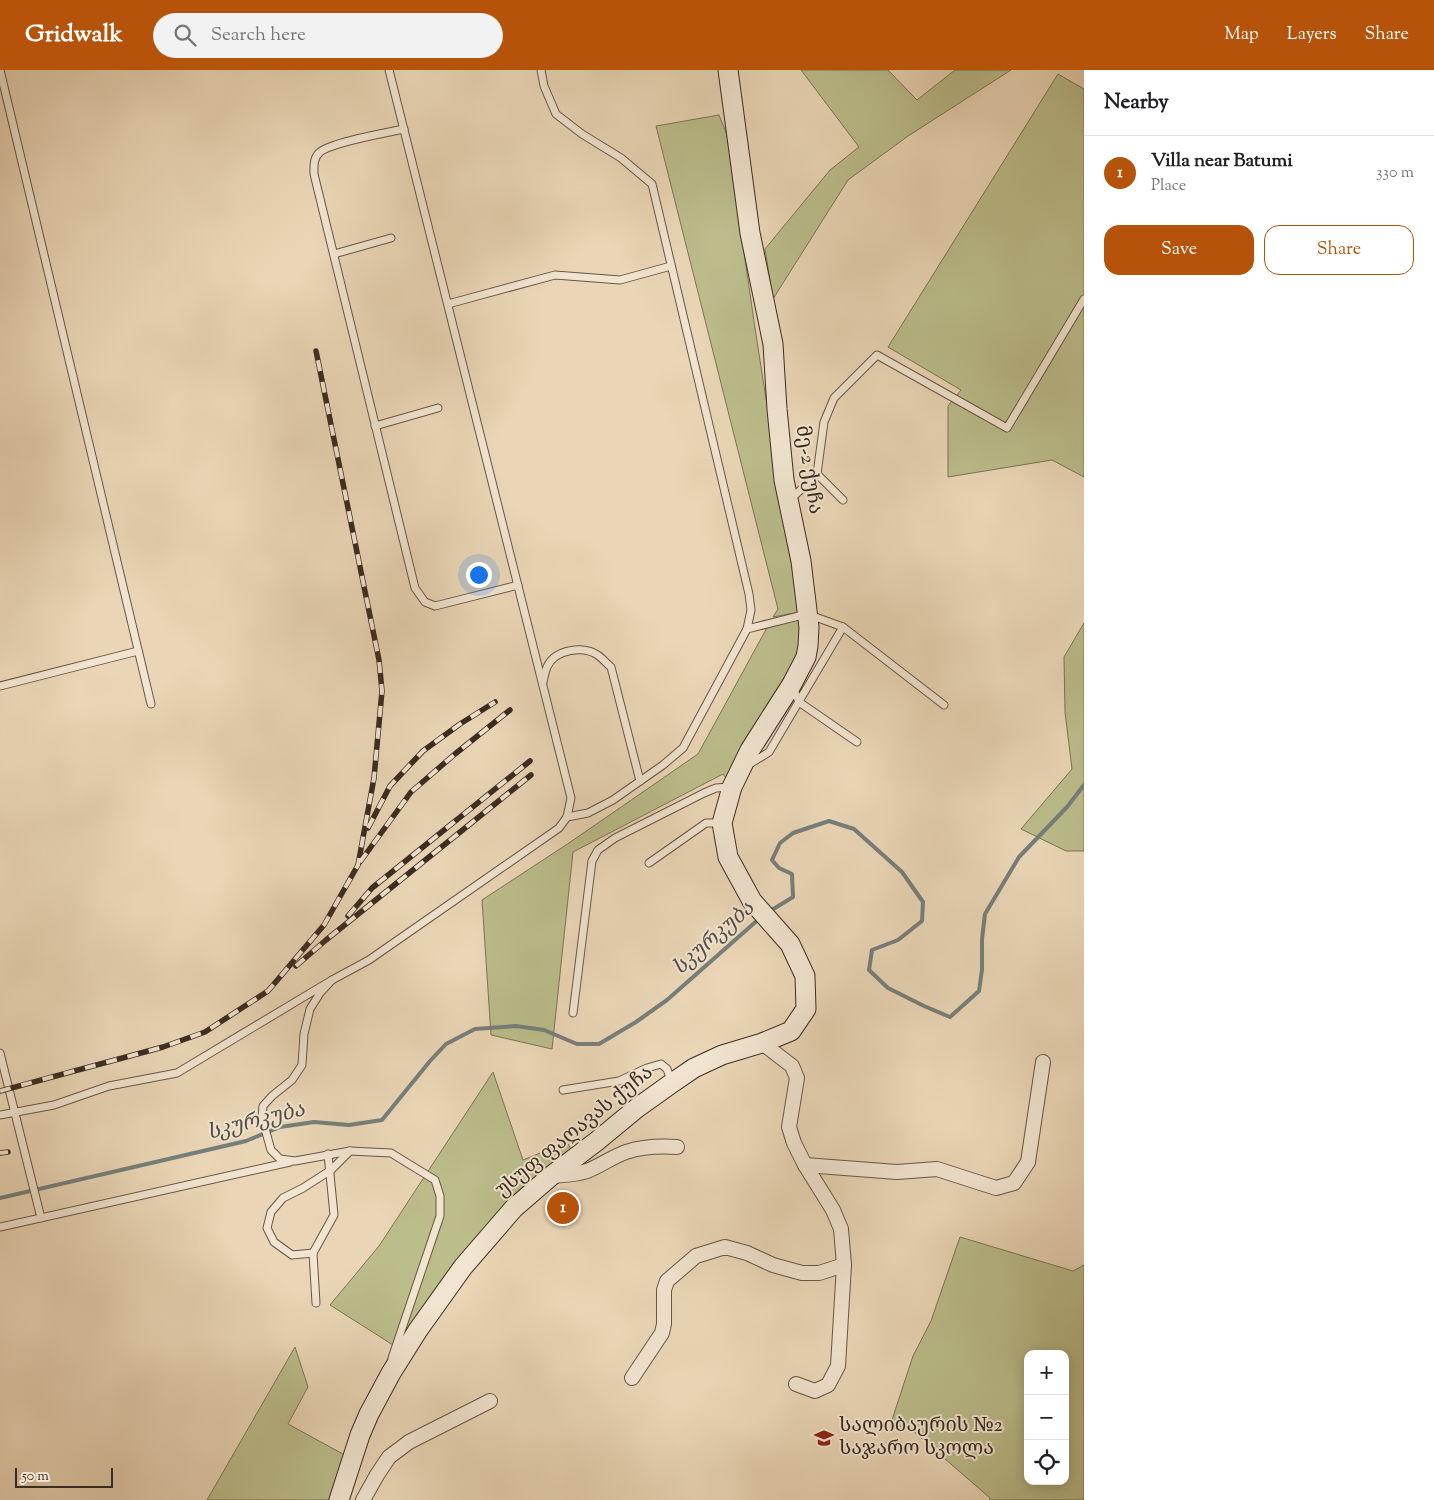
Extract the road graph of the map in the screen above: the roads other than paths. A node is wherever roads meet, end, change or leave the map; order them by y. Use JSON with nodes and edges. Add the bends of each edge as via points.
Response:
{"nodes":[{"id":1,"x":0,"y":70,"type":"edge"},
{"id":2,"x":389,"y":70,"type":"edge"},
{"id":3,"x":541,"y":70,"type":"edge"},
{"id":4,"x":728,"y":70,"type":"edge"},
{"id":5,"x":404,"y":129,"type":"junction"},
{"id":6,"x":391,"y":238,"type":"dead end"},
{"id":7,"x":334,"y":254,"type":"junction"},
{"id":8,"x":671,"y":266,"type":"junction"},
{"id":9,"x":1084,"y":299,"type":"edge"},
{"id":10,"x":448,"y":304,"type":"junction"},
{"id":11,"x":438,"y":408,"type":"dead end"},
{"id":12,"x":375,"y":426,"type":"junction"},
{"id":13,"x":817,"y":474,"type":"junction"},
{"id":14,"x":843,"y":500,"type":"dead end"},
{"id":15,"x":789,"y":501,"type":"junction"},
{"id":16,"x":518,"y":585,"type":"junction"},
{"id":17,"x":807,"y":614,"type":"junction"},
{"id":18,"x":843,"y":627,"type":"junction"},
{"id":19,"x":747,"y":629,"type":"junction"},
{"id":20,"x":138,"y":651,"type":"junction"},
{"id":21,"x":542,"y":684,"type":"junction"},
{"id":22,"x":792,"y":684,"type":"junction"},
{"id":23,"x":0,"y":686,"type":"edge"},
{"id":24,"x":799,"y":702,"type":"junction"},
{"id":25,"x":151,"y":704,"type":"dead end"},
{"id":26,"x":944,"y":705,"type":"dead end"},
{"id":27,"x":857,"y":742,"type":"dead end"},
{"id":28,"x":741,"y":769,"type":"junction"},
{"id":29,"x":640,"y":781,"type":"junction"},
{"id":30,"x":732,"y":787,"type":"junction"},
{"id":31,"x":567,"y":817,"type":"junction"},
{"id":32,"x":722,"y":823,"type":"junction"},
{"id":33,"x":728,"y":857,"type":"joint"},
{"id":34,"x":649,"y":863,"type":"dead end"},
{"id":35,"x":332,"y":980,"type":"junction"},
{"id":36,"x":573,"y":1012,"type":"dead end"},
{"id":37,"x":762,"y":1043,"type":"junction"},
{"id":38,"x":0,"y":1053,"type":"edge"},
{"id":39,"x":1043,"y":1062,"type":"dead end"},
{"id":40,"x":672,"y":1083,"type":"junction"},
{"id":41,"x":563,"y":1090,"type":"dead end"},
{"id":42,"x":15,"y":1112,"type":"junction"},
{"id":43,"x":0,"y":1115,"type":"edge"},
{"id":44,"x":677,"y":1147,"type":"dead end"},
{"id":45,"x":350,"y":1151,"type":"junction"},
{"id":46,"x":328,"y":1154,"type":"junction"},
{"id":47,"x":295,"y":1161,"type":"junction"},
{"id":48,"x":805,"y":1165,"type":"junction"},
{"id":49,"x":331,"y":1170,"type":"junction"},
{"id":50,"x":551,"y":1176,"type":"junction"},
{"id":51,"x":40,"y":1218,"type":"junction"},
{"id":52,"x":0,"y":1227,"type":"edge"},
{"id":53,"x":314,"y":1253,"type":"junction"},
{"id":54,"x":844,"y":1265,"type":"junction"},
{"id":55,"x":316,"y":1303,"type":"dead end"},
{"id":56,"x":632,"y":1378,"type":"dead end"},
{"id":57,"x":796,"y":1384,"type":"dead end"},
{"id":58,"x":382,"y":1389,"type":"junction"},
{"id":59,"x":490,"y":1401,"type":"dead end"},
{"id":60,"x":339,"y":1500,"type":"edge"},
{"id":61,"x":363,"y":1500,"type":"edge"}],
"edges":[{"from":1,"to":20,"type":"lane"},
{"from":2,"to":5,"type":"lane"},
{"from":3,"to":8,"type":"lane","via":[[556,114],[621,158],[652,184]]},
{"from":4,"to":15,"type":"street","name":"მე-2 ქუჩა","via":[[750,233],[773,344],[776,409]]},
{"from":5,"to":7,"type":"lane","via":[[334,145],[319,152],[314,162],[314,174]]},
{"from":5,"to":10,"type":"lane"},
{"from":6,"to":7,"type":"lane"},
{"from":7,"to":12,"type":"lane"},
{"from":8,"to":10,"type":"lane","via":[[620,280],[555,275]]},
{"from":8,"to":19,"type":"lane","via":[[750,594]]},
{"from":9,"to":13,"type":"lane","via":[[1007,428],[876,355],[834,398],[824,422]]},
{"from":10,"to":16,"type":"lane"},
{"from":11,"to":12,"type":"lane"},
{"from":12,"to":16,"type":"lane","via":[[415,588],[425,602],[435,606]]},
{"from":13,"to":14,"type":"lane"},
{"from":13,"to":15,"type":"lane"},
{"from":15,"to":17,"type":"street","name":"მე-2 ქუჩა"},
{"from":16,"to":21,"type":"lane"},
{"from":17,"to":18,"type":"lane"},
{"from":17,"to":19,"type":"lane"},
{"from":17,"to":22,"type":"street","name":"მე-2 ქუჩა","via":[[806,657]]},
{"from":18,"to":24,"type":"lane"},
{"from":18,"to":26,"type":"lane"},
{"from":19,"to":29,"type":"lane","via":[[682,748]]},
{"from":20,"to":23,"type":"lane"},
{"from":20,"to":25,"type":"lane"},
{"from":21,"to":29,"type":"lane","via":[[547,666],[564,652],[581,650],[598,655],[611,667]]},
{"from":21,"to":31,"type":"lane","via":[[571,798]]},
{"from":22,"to":24,"type":"lane"},
{"from":22,"to":28,"type":"street","name":"მე-2 ქუჩა"},
{"from":24,"to":27,"type":"lane"},
{"from":24,"to":28,"type":"lane","via":[[769,752]]},
{"from":28,"to":30,"type":"street","name":"მე-2 ქუჩა"},
{"from":29,"to":31,"type":"lane","via":[[588,812]]},
{"from":30,"to":32,"type":"street","name":"მე-2 ქუჩა"},
{"from":30,"to":36,"type":"lane","via":[[704,793],[615,838],[598,850],[592,861]]},
{"from":31,"to":35,"type":"lane","via":[[559,828],[370,960]]},
{"from":32,"to":33,"type":"street","name":"მე-2 ქუჩა"},
{"from":32,"to":34,"type":"lane","via":[[706,823]]},
{"from":33,"to":37,"type":"street","name":"უსუფ ფაღავას ქუჩა","via":[[752,901],[790,944],[805,976],[806,1008],[791,1032]]},
{"from":35,"to":42,"type":"lane","via":[[177,1073],[109,1086],[54,1105]]},
{"from":35,"to":47,"type":"lane","via":[[310,1009],[302,1064],[292,1080],[263,1106],[262,1118],[271,1150],[280,1158]]},
{"from":37,"to":40,"type":"street","name":"უსუფ ფაღავას ქუჩა","via":[[722,1055]]},
{"from":37,"to":48,"type":"street","via":[[792,1066],[797,1078],[789,1126]]},
{"from":38,"to":42,"type":"lane"},
{"from":39,"to":48,"type":"street","via":[[1028,1162],[1014,1183],[996,1188],[936,1169],[897,1172]]},
{"from":40,"to":41,"type":"lane","via":[[667,1069],[661,1064],[619,1081]]},
{"from":40,"to":50,"type":"street","name":"უსუფ ფაღავას ქუჩა"},
{"from":42,"to":43,"type":"lane"},
{"from":42,"to":51,"type":"lane"},
{"from":44,"to":50,"type":"street","via":[[628,1152],[587,1170]]},
{"from":45,"to":46,"type":"lane"},
{"from":45,"to":49,"type":"lane"},
{"from":45,"to":58,"type":"lane","via":[[391,1153],[435,1180],[440,1196],[440,1216]]},
{"from":46,"to":47,"type":"lane"},
{"from":46,"to":49,"type":"lane"},
{"from":47,"to":51,"type":"lane"},
{"from":48,"to":54,"type":"street","via":[[841,1229]]},
{"from":49,"to":53,"type":"lane","via":[[334,1215]]},
{"from":49,"to":53,"type":"lane","via":[[283,1198],[271,1212],[267,1228],[274,1242],[292,1255]]},
{"from":50,"to":58,"type":"street","name":"უსუფ ფაღავას ქუჩა","via":[[514,1208],[462,1267]]},
{"from":51,"to":52,"type":"lane"},
{"from":53,"to":55,"type":"lane"},
{"from":54,"to":56,"type":"street","via":[[819,1273],[802,1273],[725,1246],[696,1256],[668,1281],[664,1290],[662,1333]]},
{"from":54,"to":57,"type":"street","via":[[838,1366],[828,1385],[815,1391]]},
{"from":58,"to":60,"type":"street","name":"უსუფ ფაღავას ქუჩა","via":[[360,1435]]},
{"from":59,"to":61,"type":"street","via":[[408,1442],[390,1457]]}]}
